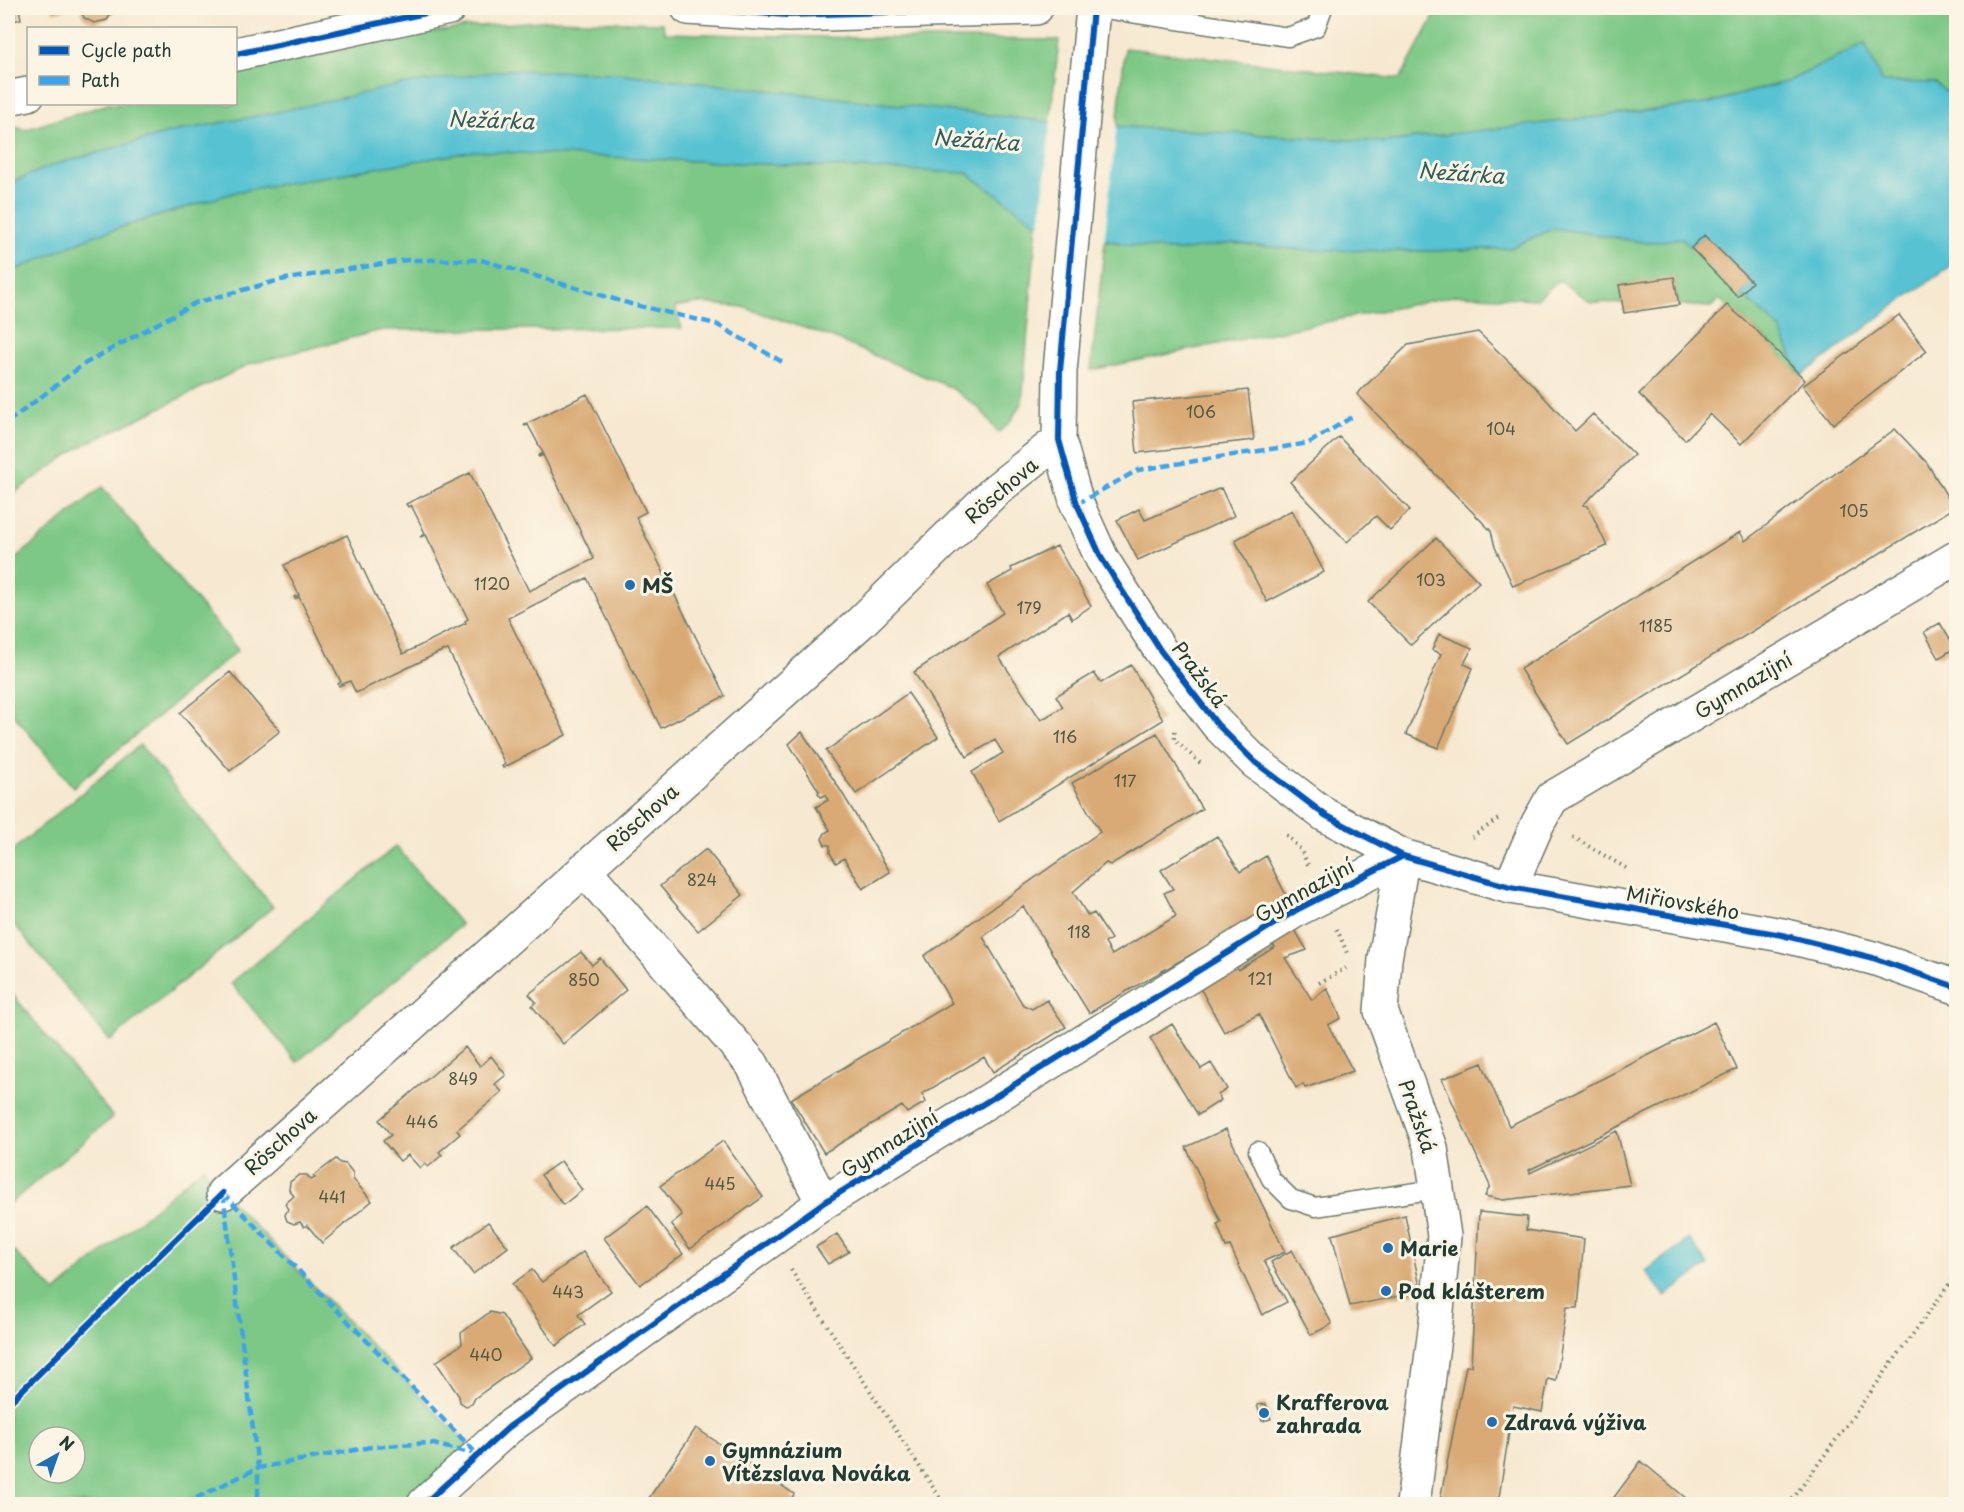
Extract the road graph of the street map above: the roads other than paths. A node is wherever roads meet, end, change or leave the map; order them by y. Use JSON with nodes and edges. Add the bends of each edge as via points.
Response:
{"nodes":[{"id":1,"x":448,"y":8,"type":"edge"},
{"id":2,"x":688,"y":8,"type":"edge"},
{"id":3,"x":1036,"y":8,"type":"edge"},
{"id":4,"x":1323,"y":8,"type":"edge"},
{"id":5,"x":785,"y":11,"type":"edge"},
{"id":6,"x":1094,"y":16,"type":"edge"},
{"id":7,"x":237,"y":54,"type":"edge"},
{"id":8,"x":27,"y":94,"type":"edge"},
{"id":9,"x":8,"y":98,"type":"edge"},
{"id":10,"x":1059,"y":440,"type":"junction"},
{"id":11,"x":1956,"y":558,"type":"edge"},
{"id":12,"x":1402,"y":856,"type":"junction"},
{"id":13,"x":584,"y":869,"type":"junction"},
{"id":14,"x":1510,"y":887,"type":"junction"},
{"id":15,"x":1956,"y":987,"type":"edge"},
{"id":16,"x":1258,"y":1151,"type":"dead end"},
{"id":17,"x":1437,"y":1189,"type":"junction"},
{"id":18,"x":223,"y":1192,"type":"dead end"},
{"id":19,"x":824,"y":1203,"type":"junction"},
{"id":20,"x":424,"y":1504,"type":"edge"},
{"id":21,"x":1413,"y":1504,"type":"edge"}],
"edges":[{"from":1,"to":7,"type":"street"},
{"from":2,"to":5,"type":"street"},
{"from":3,"to":5,"type":"street"},
{"from":4,"to":6,"type":"lane","via":[[1316,27],[1288,37]]},
{"from":6,"to":10,"type":"street","name":"Pražská","via":[[1060,370]]},
{"from":8,"to":9,"type":"street"},
{"from":10,"to":12,"type":"street","name":"Pražská","via":[[1077,504],[1102,559],[1161,650],[1217,724],[1255,762],[1325,815]]},
{"from":10,"to":13,"type":"street","name":"Röschova","via":[[997,489],[860,623]]},
{"from":11,"to":14,"type":"street","name":"Gymnazijní","via":[[1552,798]]},
{"from":12,"to":14,"type":"street","name":"Miřiovského"},
{"from":12,"to":17,"type":"street","name":"Pražská","via":[[1384,959],[1381,1011],[1431,1148]]},
{"from":12,"to":19,"type":"street","name":"Gymnazijní","via":[[1298,909]]},
{"from":13,"to":18,"type":"street","name":"Röschova"},
{"from":13,"to":19,"type":"street","via":[[752,1064]]},
{"from":14,"to":15,"type":"street","name":"Miřiovského","via":[[1782,935],[1873,958]]},
{"from":16,"to":17,"type":"lane","via":[[1271,1179],[1291,1199],[1315,1207]]},
{"from":17,"to":21,"type":"street","name":"Pražská","via":[[1444,1236]]},
{"from":19,"to":20,"type":"street","name":"Gymnazijní","via":[[509,1427]]}]}
